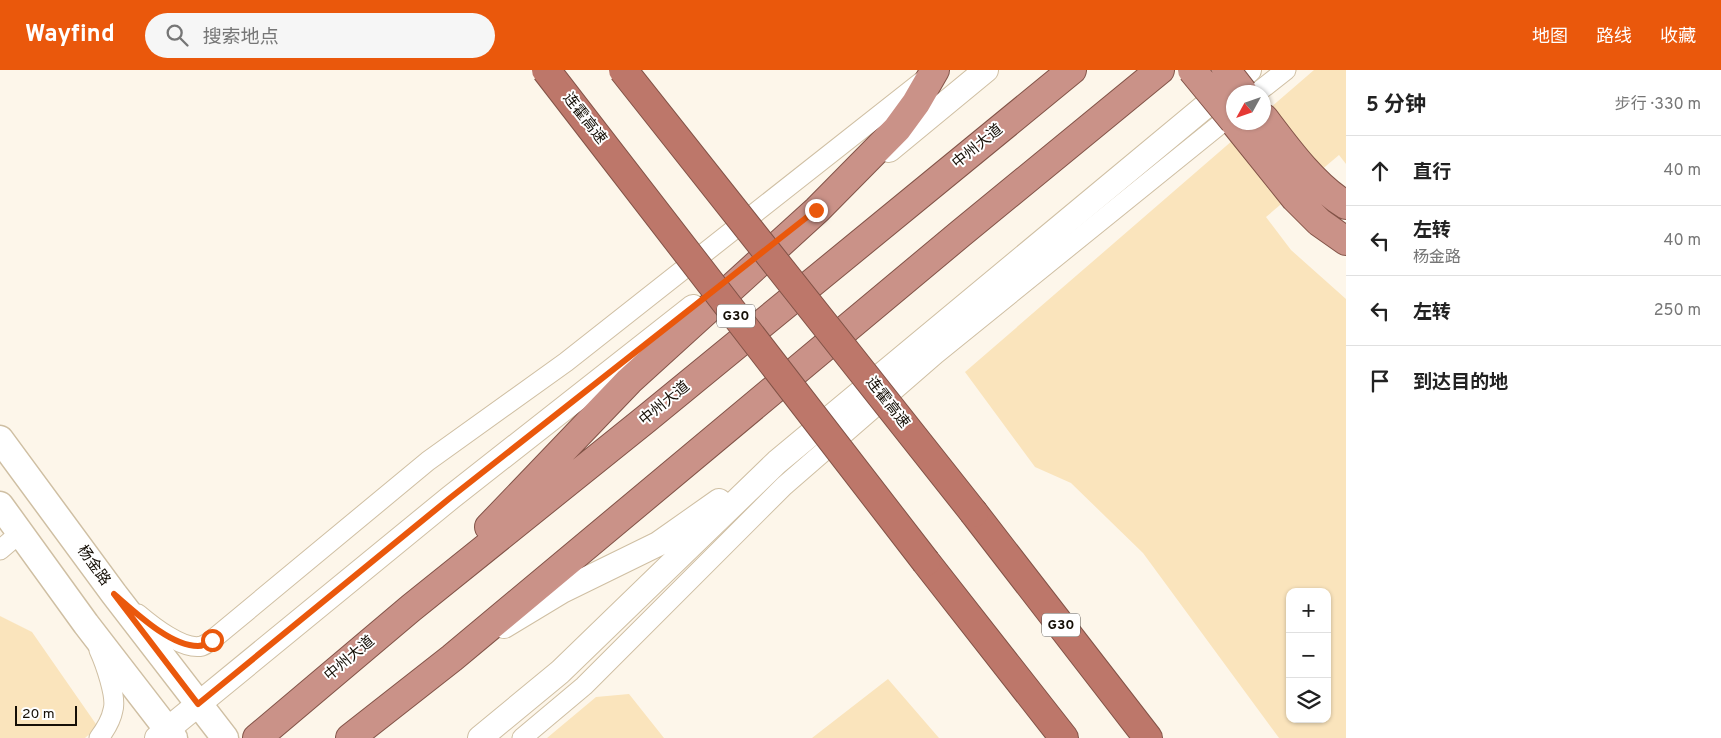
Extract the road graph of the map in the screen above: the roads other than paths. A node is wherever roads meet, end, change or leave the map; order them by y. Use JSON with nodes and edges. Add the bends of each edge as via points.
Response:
{"nodes":[{"id":1,"x":546,"y":70,"type":"edge"},
{"id":2,"x":623,"y":70,"type":"edge"},
{"id":3,"x":935,"y":70,"type":"edge"},
{"id":4,"x":986,"y":70,"type":"edge"},
{"id":5,"x":1072,"y":70,"type":"edge"},
{"id":6,"x":1160,"y":70,"type":"edge"},
{"id":7,"x":1192,"y":70,"type":"edge"},
{"id":8,"x":1226,"y":70,"type":"edge"},
{"id":9,"x":1249,"y":70,"type":"edge"},
{"id":10,"x":1286,"y":70,"type":"edge"},
{"id":11,"x":1238,"y":85,"type":"edge"},
{"id":12,"x":1267,"y":85,"type":"edge"},
{"id":13,"x":1226,"y":112,"type":"edge"},
{"id":14,"x":1226,"y":119,"type":"edge"},
{"id":15,"x":1271,"y":127,"type":"edge"},
{"id":16,"x":1240,"y":130,"type":"edge"},
{"id":17,"x":1341,"y":202,"type":"edge"},
{"id":18,"x":816,"y":210,"type":"junction"},
{"id":19,"x":1346,"y":241,"type":"edge"},
{"id":20,"x":0,"y":439,"type":"edge"},
{"id":21,"x":777,"y":462,"type":"junction"},
{"id":22,"x":0,"y":505,"type":"edge"},
{"id":23,"x":20,"y":533,"type":"junction"},
{"id":24,"x":0,"y":550,"type":"edge"},
{"id":25,"x":114,"y":594,"type":"junction"},
{"id":26,"x":411,"y":608,"type":"junction"},
{"id":27,"x":86,"y":624,"type":"junction"},
{"id":28,"x":452,"y":658,"type":"junction"},
{"id":29,"x":198,"y":704,"type":"junction"},
{"id":30,"x":166,"y":735,"type":"edge"},
{"id":31,"x":99,"y":738,"type":"edge"},
{"id":32,"x":225,"y":738,"type":"edge"},
{"id":33,"x":257,"y":738,"type":"edge"},
{"id":34,"x":350,"y":738,"type":"edge"},
{"id":35,"x":480,"y":738,"type":"edge"},
{"id":36,"x":522,"y":738,"type":"edge"},
{"id":37,"x":1064,"y":738,"type":"edge"},
{"id":38,"x":1148,"y":738,"type":"edge"}],
"edges":[{"from":1,"to":37,"type":"highway","name":"连霍高速","number":"G30","bridge":true},
{"from":2,"to":38,"type":"highway","name":"连霍高速","number":"G30","bridge":true},
{"from":3,"to":18,"type":"highway","via":[[897,129]]},
{"from":3,"to":25,"type":"street","via":[[566,362],[428,461],[212,640],[200,646],[186,644],[164,633]]},
{"from":4,"to":18,"type":"street"},
{"from":5,"to":26,"type":"highway","name":"中州大道"},
{"from":6,"to":28,"type":"highway"},
{"from":7,"to":13,"type":"highway","bridge":true},
{"from":8,"to":11,"type":"highway","bridge":true},
{"from":9,"to":21,"type":"street"},
{"from":10,"to":12,"type":"street"},
{"from":14,"to":36,"type":"street","via":[[936,354],[784,486],[584,686]]},
{"from":15,"to":17,"type":"highway","via":[[1298,162]]},
{"from":16,"to":19,"type":"highway","via":[[1295,198],[1319,222]]},
{"from":18,"to":26,"type":"highway","via":[[630,381]]},
{"from":18,"to":29,"type":"street","via":[[450,498]]},
{"from":20,"to":25,"type":"main road","name":"杨金路"},
{"from":21,"to":28,"type":"street","via":[[658,544],[562,591]]},
{"from":21,"to":35,"type":"street","via":[[560,672]]},
{"from":22,"to":23,"type":"main road"},
{"from":23,"to":24,"type":"street"},
{"from":23,"to":27,"type":"main road"},
{"from":25,"to":29,"type":"main road","name":"杨金路"},
{"from":26,"to":33,"type":"highway","name":"中州大道"},
{"from":27,"to":30,"type":"main road"},
{"from":27,"to":31,"type":"street","via":[[110,682],[114,709]]},
{"from":28,"to":34,"type":"highway"},
{"from":29,"to":30,"type":"street"},
{"from":29,"to":32,"type":"main road","name":"杨金路"}]}
